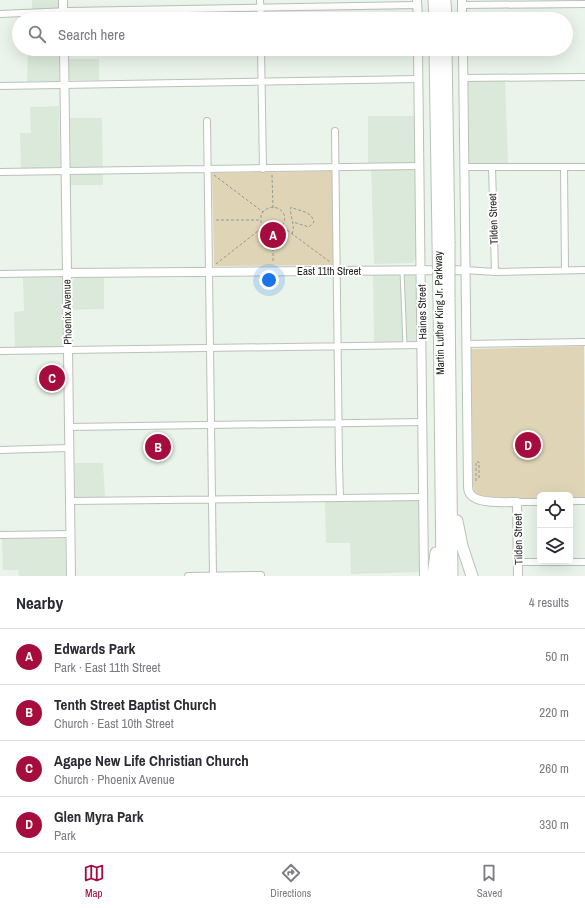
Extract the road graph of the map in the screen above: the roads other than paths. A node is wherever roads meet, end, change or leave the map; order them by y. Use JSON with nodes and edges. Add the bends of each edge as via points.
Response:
{"nodes":[{"id":1,"x":63,"y":0,"type":"edge"},
{"id":2,"x":260,"y":0,"type":"edge"},
{"id":3,"x":434,"y":0,"type":"edge"},
{"id":4,"x":445,"y":0,"type":"edge"},
{"id":5,"x":417,"y":3,"type":"edge"},
{"id":6,"x":462,"y":3,"type":"edge"},
{"id":7,"x":585,"y":4,"type":"edge"},
{"id":8,"x":260,"y":9,"type":"junction"},
{"id":9,"x":63,"y":12,"type":"edge"},
{"id":10,"x":68,"y":12,"type":"edge"},
{"id":11,"x":435,"y":12,"type":"edge"},
{"id":12,"x":446,"y":12,"type":"edge"},
{"id":13,"x":0,"y":14,"type":"edge"},
{"id":14,"x":12,"y":14,"type":"edge"},
{"id":15,"x":64,"y":56,"type":"edge"},
{"id":16,"x":261,"y":56,"type":"edge"},
{"id":17,"x":418,"y":56,"type":"edge"},
{"id":18,"x":435,"y":56,"type":"edge"},
{"id":19,"x":446,"y":56,"type":"edge"},
{"id":20,"x":463,"y":56,"type":"edge"},
{"id":21,"x":585,"y":77,"type":"edge"},
{"id":22,"x":463,"y":78,"type":"junction"},
{"id":23,"x":419,"y":79,"type":"junction"},
{"id":24,"x":261,"y":82,"type":"junction"},
{"id":25,"x":64,"y":85,"type":"junction"},
{"id":26,"x":0,"y":86,"type":"edge"},
{"id":27,"x":207,"y":122,"type":"dead end"},
{"id":28,"x":335,"y":132,"type":"dead end"},
{"id":29,"x":420,"y":166,"type":"junction"},
{"id":30,"x":464,"y":167,"type":"junction"},
{"id":31,"x":492,"y":167,"type":"junction"},
{"id":32,"x":564,"y":167,"type":"junction"},
{"id":33,"x":585,"y":167,"type":"edge"},
{"id":34,"x":336,"y":168,"type":"junction"},
{"id":35,"x":263,"y":169,"type":"junction"},
{"id":36,"x":66,"y":171,"type":"junction"},
{"id":37,"x":210,"y":171,"type":"junction"},
{"id":38,"x":0,"y":172,"type":"edge"},
{"id":39,"x":443,"y":241,"type":"junction"},
{"id":40,"x":421,"y":270,"type":"junction"},
{"id":41,"x":465,"y":270,"type":"junction"},
{"id":42,"x":565,"y":270,"type":"junction"},
{"id":43,"x":585,"y":270,"type":"edge"},
{"id":44,"x":337,"y":271,"type":"junction"},
{"id":45,"x":402,"y":271,"type":"junction"},
{"id":46,"x":209,"y":272,"type":"junction"},
{"id":47,"x":495,"y":272,"type":"junction"},
{"id":48,"x":0,"y":274,"type":"edge"},
{"id":49,"x":67,"y":274,"type":"junction"},
{"id":50,"x":444,"y":297,"type":"junction"},
{"id":51,"x":585,"y":342,"type":"edge"},
{"id":52,"x":466,"y":344,"type":"junction"},
{"id":53,"x":405,"y":345,"type":"junction"},
{"id":54,"x":422,"y":345,"type":"junction"},
{"id":55,"x":338,"y":346,"type":"junction"},
{"id":56,"x":210,"y":348,"type":"junction"},
{"id":57,"x":68,"y":350,"type":"junction"},
{"id":58,"x":0,"y":351,"type":"edge"},
{"id":59,"x":423,"y":422,"type":"junction"},
{"id":60,"x":340,"y":424,"type":"junction"},
{"id":61,"x":211,"y":425,"type":"junction"},
{"id":62,"x":69,"y":428,"type":"junction"},
{"id":63,"x":69,"y":448,"type":"junction"},
{"id":64,"x":0,"y":450,"type":"edge"},
{"id":65,"x":451,"y":467,"type":"junction"},
{"id":66,"x":424,"y":497,"type":"junction"},
{"id":67,"x":340,"y":498,"type":"junction"},
{"id":68,"x":212,"y":499,"type":"junction"},
{"id":69,"x":70,"y":501,"type":"junction"},
{"id":70,"x":585,"y":501,"type":"edge"},
{"id":71,"x":517,"y":502,"type":"junction"},
{"id":72,"x":537,"y":502,"type":"edge"},
{"id":73,"x":573,"y":502,"type":"edge"},
{"id":74,"x":441,"y":513,"type":"junction"},
{"id":75,"x":70,"y":534,"type":"junction"},
{"id":76,"x":0,"y":535,"type":"edge"},
{"id":77,"x":518,"y":562,"type":"junction"},
{"id":78,"x":585,"y":562,"type":"edge"},
{"id":79,"x":261,"y":575,"type":"edge"},
{"id":80,"x":71,"y":576,"type":"edge"},
{"id":81,"x":188,"y":576,"type":"edge"},
{"id":82,"x":213,"y":576,"type":"edge"},
{"id":83,"x":424,"y":576,"type":"edge"},
{"id":84,"x":433,"y":576,"type":"edge"},
{"id":85,"x":442,"y":576,"type":"edge"},
{"id":86,"x":452,"y":576,"type":"edge"},
{"id":87,"x":472,"y":576,"type":"edge"},
{"id":88,"x":518,"y":576,"type":"edge"}],
"edges":[{"from":1,"to":9,"type":"street"},
{"from":2,"to":8,"type":"street"},
{"from":3,"to":11,"type":"highway"},
{"from":4,"to":12,"type":"highway"},
{"from":5,"to":8,"type":"street"},
{"from":6,"to":7,"type":"street"},
{"from":8,"to":10,"type":"street"},
{"from":13,"to":14,"type":"street"},
{"from":15,"to":25,"type":"street","name":"Phoenix Avenue"},
{"from":16,"to":24,"type":"street"},
{"from":17,"to":23,"type":"street","name":"Haines Street"},
{"from":18,"to":39,"type":"highway","name":"Martin Luther King Jr. Parkway"},
{"from":19,"to":39,"type":"highway","name":"Martin Luther King Jr. Parkway"},
{"from":20,"to":22,"type":"street"},
{"from":21,"to":22,"type":"street"},
{"from":22,"to":30,"type":"street"},
{"from":23,"to":24,"type":"street"},
{"from":23,"to":29,"type":"street","name":"Haines Street"},
{"from":24,"to":25,"type":"street"},
{"from":24,"to":35,"type":"street"},
{"from":25,"to":26,"type":"street"},
{"from":25,"to":36,"type":"street","name":"Phoenix Avenue"},
{"from":27,"to":37,"type":"street"},
{"from":28,"to":34,"type":"street"},
{"from":29,"to":34,"type":"street"},
{"from":29,"to":40,"type":"street","name":"Haines Street"},
{"from":30,"to":31,"type":"street"},
{"from":30,"to":41,"type":"street"},
{"from":31,"to":32,"type":"street"},
{"from":31,"to":47,"type":"street","name":"Tilden Street"},
{"from":32,"to":33,"type":"street"},
{"from":32,"to":42,"type":"street"},
{"from":34,"to":35,"type":"street"},
{"from":34,"to":44,"type":"street"},
{"from":35,"to":37,"type":"street"},
{"from":36,"to":37,"type":"street"},
{"from":36,"to":38,"type":"street"},
{"from":36,"to":49,"type":"street","name":"Phoenix Avenue"},
{"from":37,"to":46,"type":"street"},
{"from":39,"to":50,"type":"highway","name":"Martin Luther King Jr. Parkway","bridge":true},
{"from":40,"to":41,"type":"street","name":"East 11th Street"},
{"from":40,"to":45,"type":"street","name":"East 11th Street"},
{"from":40,"to":54,"type":"street","name":"Haines Street"},
{"from":41,"to":47,"type":"street","name":"East 11th Street"},
{"from":41,"to":52,"type":"street"},
{"from":42,"to":43,"type":"street","name":"East 11th Street"},
{"from":42,"to":47,"type":"street","name":"East 11th Street"},
{"from":44,"to":45,"type":"street","name":"East 11th Street"},
{"from":44,"to":46,"type":"street","name":"East 11th Street"},
{"from":44,"to":55,"type":"street"},
{"from":45,"to":53,"type":"lane"},
{"from":46,"to":49,"type":"street","name":"East 11th Street"},
{"from":46,"to":56,"type":"street"},
{"from":48,"to":49,"type":"street","name":"East 11th Street"},
{"from":49,"to":57,"type":"street","name":"Phoenix Avenue"},
{"from":50,"to":65,"type":"highway","name":"Martin Luther King Jr. Parkway"},
{"from":50,"to":74,"type":"highway","name":"Martin Luther King Jr. Parkway"},
{"from":51,"to":52,"type":"street"},
{"from":52,"to":71,"type":"street","via":[[469,492],[478,500]]},
{"from":53,"to":54,"type":"street"},
{"from":53,"to":55,"type":"street"},
{"from":54,"to":59,"type":"street","name":"Haines Street"},
{"from":55,"to":56,"type":"street"},
{"from":55,"to":60,"type":"street"},
{"from":56,"to":57,"type":"street"},
{"from":56,"to":61,"type":"street"},
{"from":57,"to":58,"type":"street"},
{"from":57,"to":62,"type":"street","name":"Phoenix Avenue"},
{"from":59,"to":60,"type":"street"},
{"from":59,"to":66,"type":"street","name":"Haines Street"},
{"from":60,"to":61,"type":"street"},
{"from":60,"to":67,"type":"street"},
{"from":61,"to":62,"type":"street"},
{"from":61,"to":68,"type":"street"},
{"from":62,"to":63,"type":"street","name":"Phoenix Avenue"},
{"from":63,"to":64,"type":"street"},
{"from":63,"to":69,"type":"street","name":"Phoenix Avenue"},
{"from":65,"to":86,"type":"highway","name":"Martin Luther King Jr. Parkway"},
{"from":65,"to":87,"type":"highway","via":[[459,534]]},
{"from":66,"to":67,"type":"street"},
{"from":66,"to":83,"type":"street","name":"Haines Street"},
{"from":67,"to":68,"type":"street"},
{"from":68,"to":69,"type":"street"},
{"from":68,"to":82,"type":"street"},
{"from":69,"to":75,"type":"street","name":"Phoenix Avenue"},
{"from":70,"to":73,"type":"street"},
{"from":71,"to":72,"type":"street"},
{"from":71,"to":77,"type":"street","name":"Tilden Street"},
{"from":74,"to":84,"type":"highway"},
{"from":74,"to":85,"type":"highway","name":"Martin Luther King Jr. Parkway"},
{"from":75,"to":76,"type":"street"},
{"from":75,"to":80,"type":"street","name":"Phoenix Avenue"},
{"from":77,"to":78,"type":"street"},
{"from":77,"to":88,"type":"street","name":"Tilden Street"},
{"from":79,"to":82,"type":"street"},
{"from":81,"to":82,"type":"street"}]}
